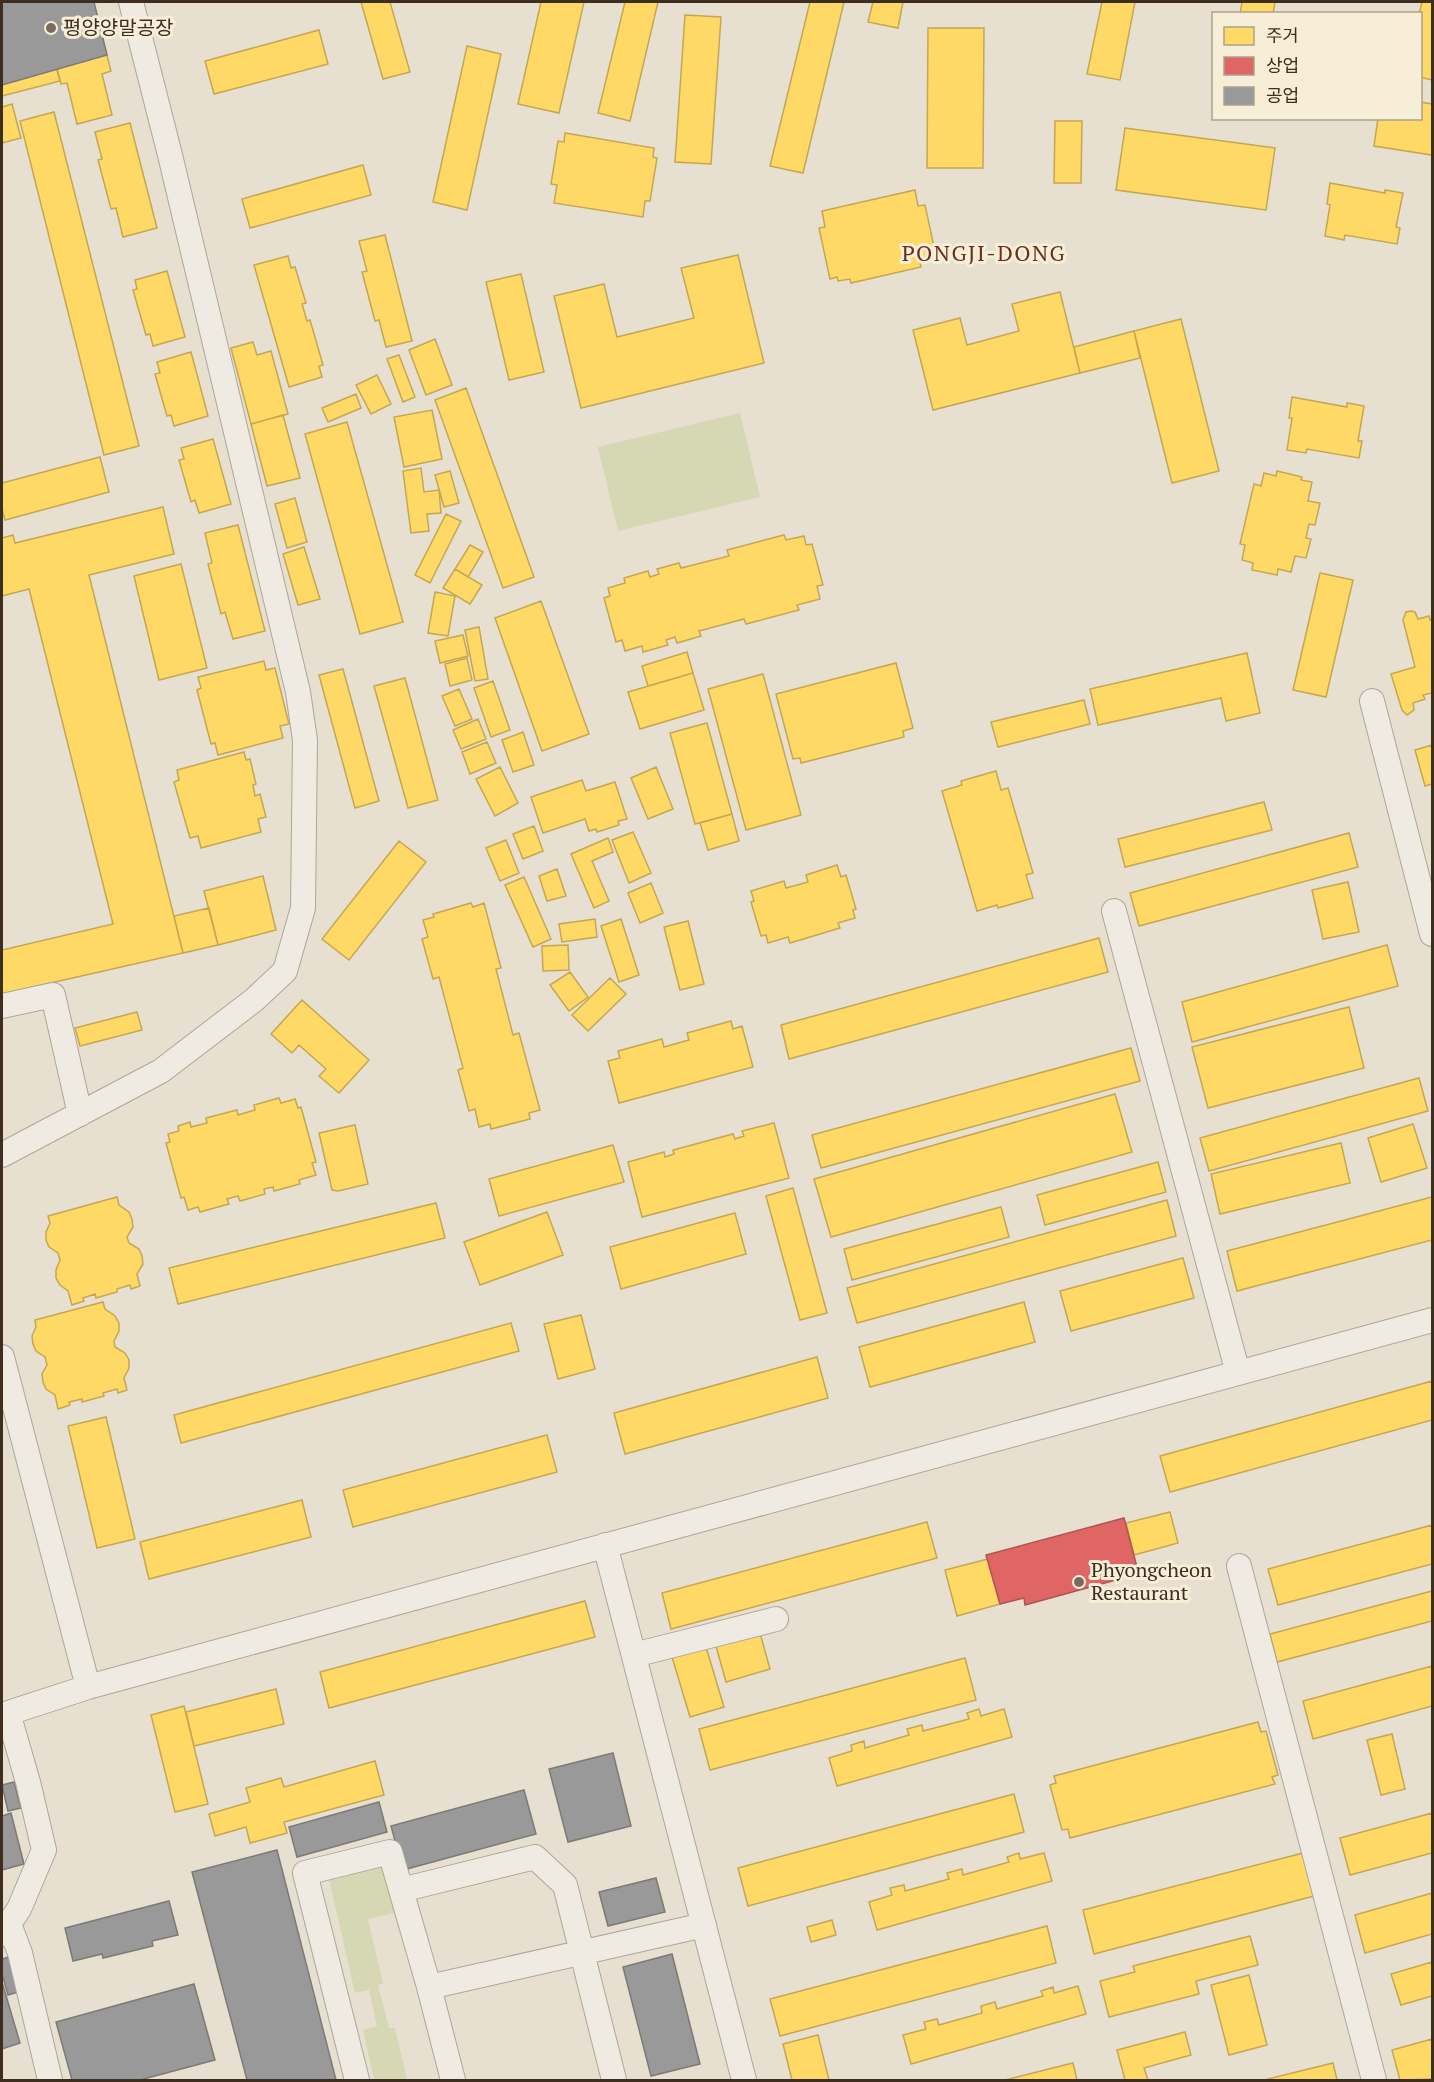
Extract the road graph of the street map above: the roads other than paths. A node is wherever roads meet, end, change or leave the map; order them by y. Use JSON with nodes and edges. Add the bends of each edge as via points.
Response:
{"nodes":[{"id":1,"x":131,"y":2,"type":"edge"},
{"id":2,"x":1372,"y":701,"type":"dead end"},
{"id":3,"x":1114,"y":911,"type":"dead end"},
{"id":4,"x":1432,"y":934,"type":"edge"},
{"id":5,"x":2,"y":1006,"type":"edge"},
{"id":6,"x":80,"y":1114,"type":"junction"},
{"id":7,"x":2,"y":1155,"type":"edge"},
{"id":8,"x":1432,"y":1320,"type":"edge"},
{"id":9,"x":2,"y":1357,"type":"edge"},
{"id":10,"x":1238,"y":1373,"type":"junction"},
{"id":11,"x":605,"y":1545,"type":"junction"},
{"id":12,"x":1239,"y":1566,"type":"dead end"},
{"id":13,"x":776,"y":1619,"type":"dead end"},
{"id":14,"x":634,"y":1655,"type":"junction"},
{"id":15,"x":88,"y":1687,"type":"junction"},
{"id":16,"x":5,"y":1714,"type":"edge"},
{"id":17,"x":401,"y":1890,"type":"junction"},
{"id":18,"x":704,"y":1925,"type":"junction"},
{"id":19,"x":5,"y":1929,"type":"edge"},
{"id":20,"x":583,"y":1952,"type":"junction"},
{"id":21,"x":429,"y":1987,"type":"junction"},
{"id":22,"x":50,"y":2080,"type":"edge"},
{"id":23,"x":357,"y":2080,"type":"edge"},
{"id":24,"x":453,"y":2080,"type":"edge"},
{"id":25,"x":614,"y":2080,"type":"edge"},
{"id":26,"x":744,"y":2080,"type":"edge"},
{"id":27,"x":1374,"y":2080,"type":"edge"}],
"edges":[{"from":1,"to":6,"type":"street","via":[[298,692],[305,740],[303,908],[285,971],[254,1000],[161,1071]]},
{"from":2,"to":4,"type":"street"},
{"from":3,"to":10,"type":"street"},
{"from":5,"to":6,"type":"street","via":[[53,994]]},
{"from":6,"to":7,"type":"street"},
{"from":8,"to":10,"type":"street"},
{"from":9,"to":15,"type":"street"},
{"from":10,"to":11,"type":"street"},
{"from":11,"to":14,"type":"street"},
{"from":11,"to":15,"type":"street"},
{"from":12,"to":27,"type":"street"},
{"from":13,"to":14,"type":"street"},
{"from":14,"to":18,"type":"street"},
{"from":15,"to":16,"type":"street"},
{"from":16,"to":19,"type":"street","via":[[28,1782],[44,1850],[19,1910]]},
{"from":17,"to":20,"type":"street","via":[[535,1857],[565,1885]]},
{"from":17,"to":21,"type":"street"},
{"from":17,"to":23,"type":"street","via":[[390,1852],[305,1873]]},
{"from":18,"to":20,"type":"street"},
{"from":18,"to":26,"type":"street"},
{"from":19,"to":22,"type":"street","via":[[20,1953]]},
{"from":20,"to":21,"type":"street"},
{"from":20,"to":25,"type":"street"},
{"from":21,"to":24,"type":"street"}]}
